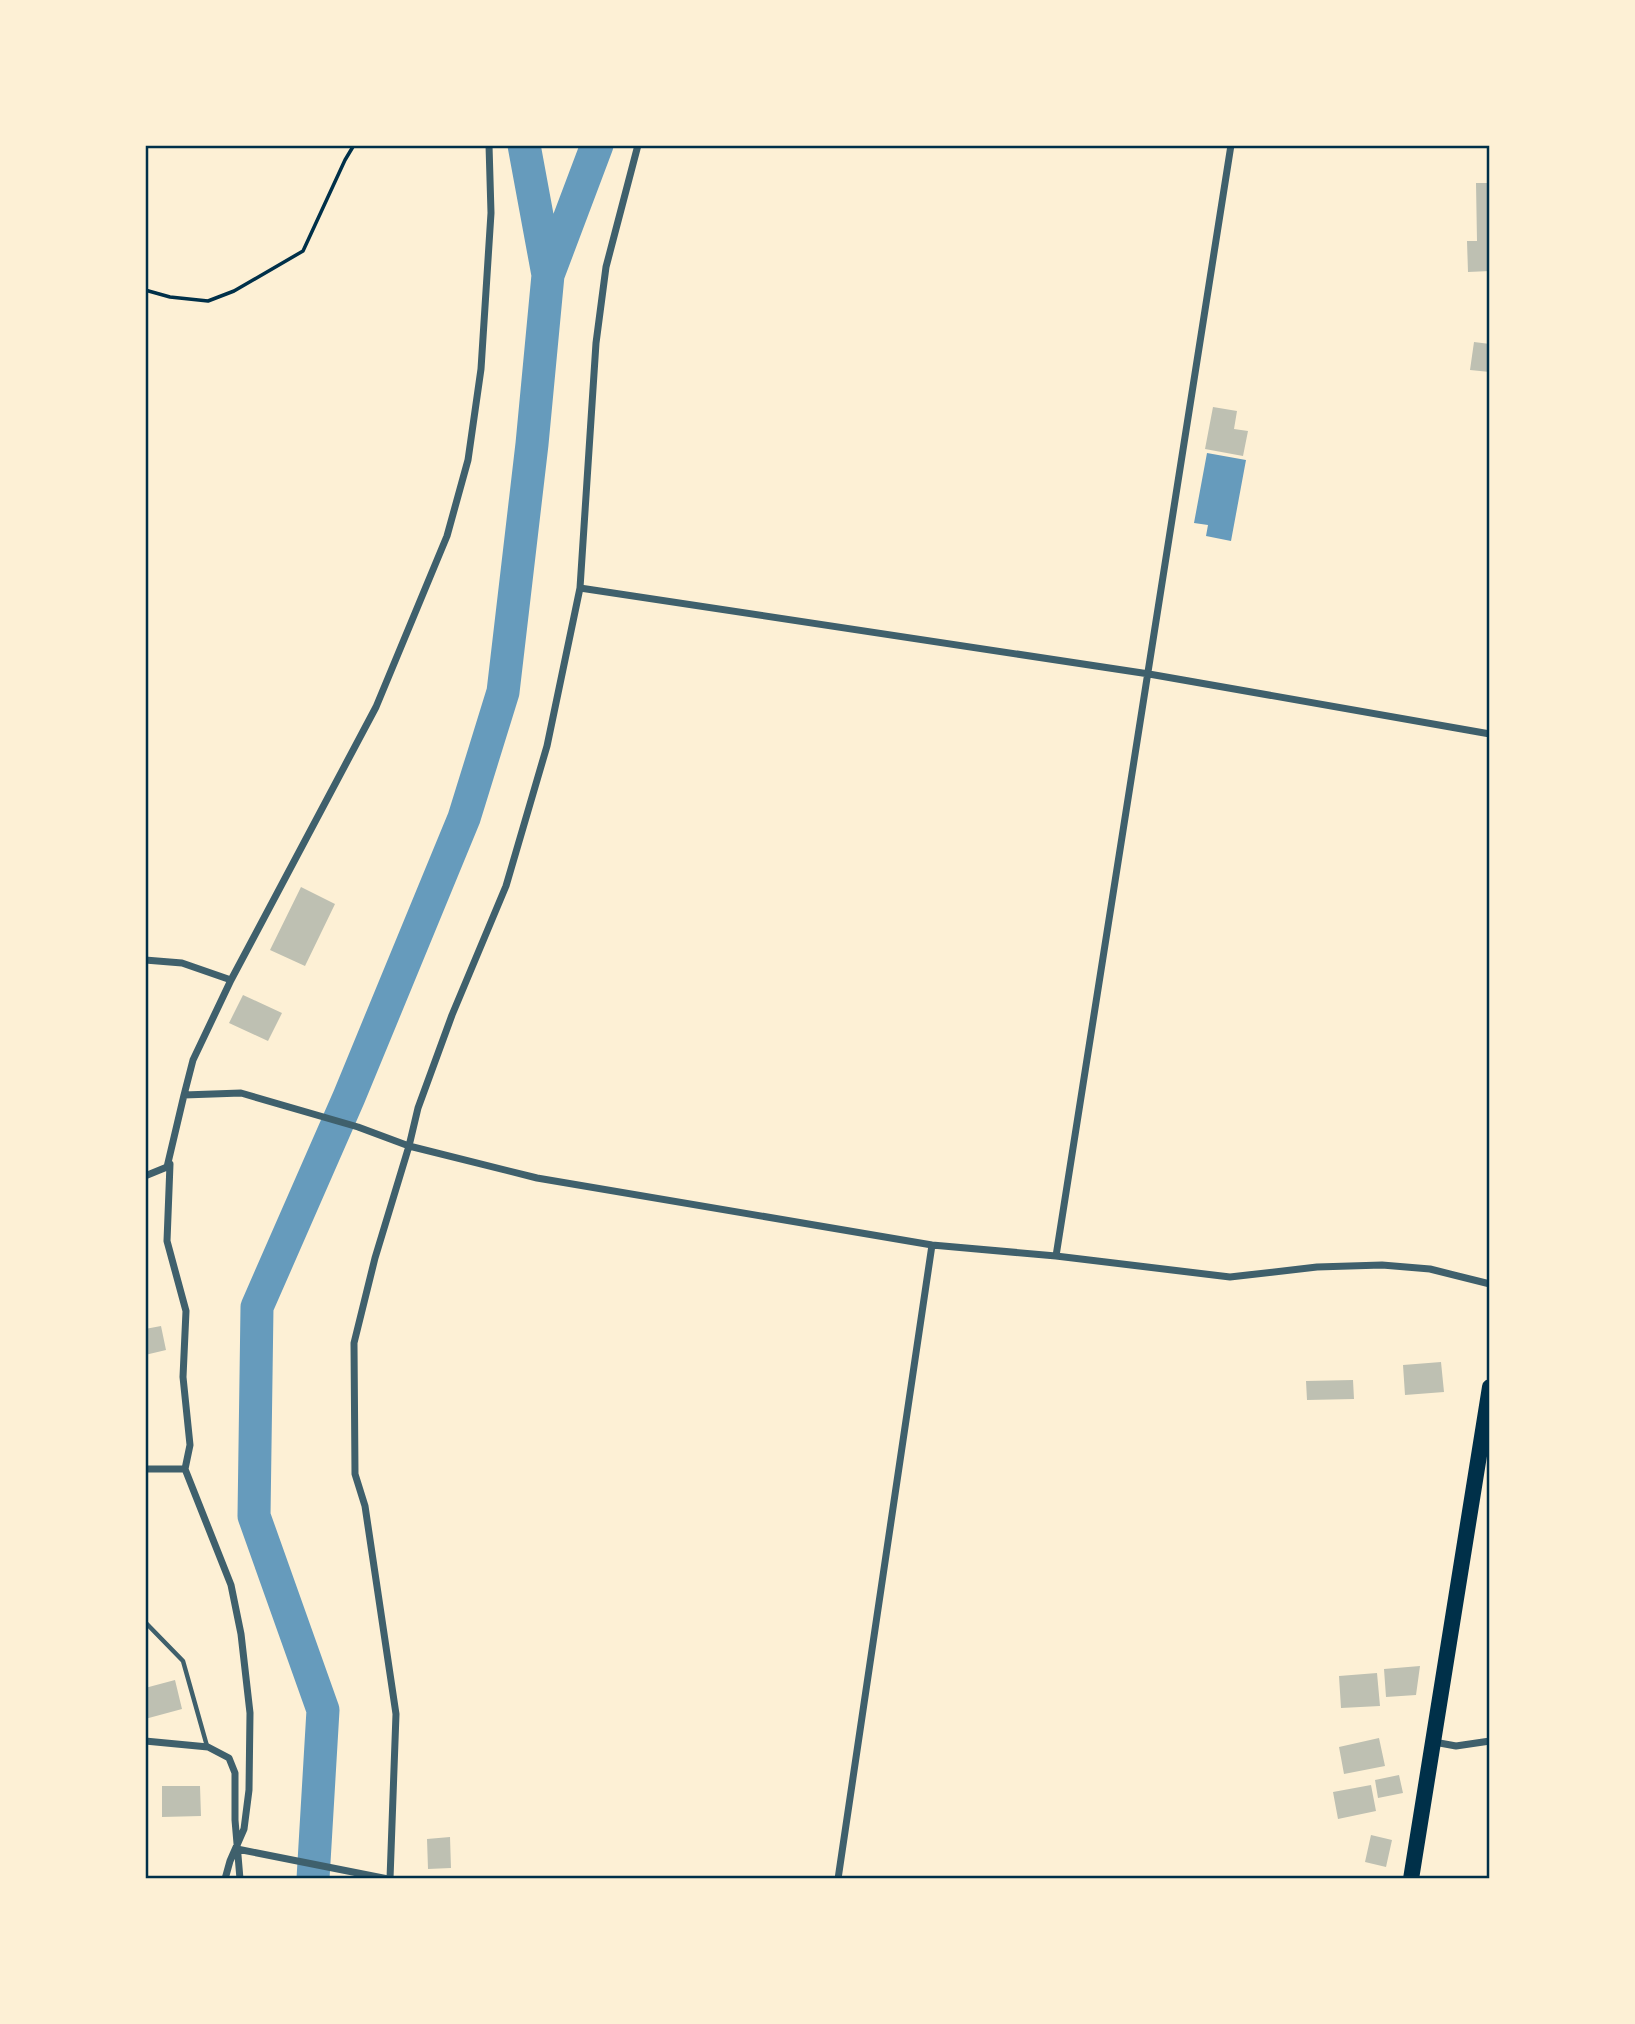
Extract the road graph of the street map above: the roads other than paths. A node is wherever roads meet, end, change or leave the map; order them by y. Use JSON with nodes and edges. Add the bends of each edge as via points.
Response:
{"nodes":[{"id":1,"x":489,"y":145,"type":"edge"},
{"id":2,"x":638,"y":145,"type":"edge"},
{"id":3,"x":1231,"y":145,"type":"edge"},
{"id":4,"x":580,"y":588,"type":"junction"},
{"id":5,"x":1149,"y":674,"type":"junction"},
{"id":6,"x":1490,"y":734,"type":"edge"},
{"id":7,"x":145,"y":960,"type":"edge"},
{"id":8,"x":231,"y":980,"type":"junction"},
{"id":9,"x":184,"y":1095,"type":"junction"},
{"id":10,"x":409,"y":1146,"type":"junction"},
{"id":11,"x":170,"y":1156,"type":"junction"},
{"id":12,"x":145,"y":1176,"type":"edge"},
{"id":13,"x":932,"y":1245,"type":"junction"},
{"id":14,"x":1056,"y":1256,"type":"junction"},
{"id":15,"x":1490,"y":1284,"type":"edge"},
{"id":16,"x":1489,"y":1395,"type":"edge"},
{"id":17,"x":145,"y":1469,"type":"edge"},
{"id":18,"x":185,"y":1469,"type":"junction"},
{"id":19,"x":145,"y":1622,"type":"edge"},
{"id":20,"x":145,"y":1741,"type":"edge"},
{"id":21,"x":1490,"y":1741,"type":"edge"},
{"id":22,"x":1433,"y":1742,"type":"junction"},
{"id":23,"x":208,"y":1747,"type":"junction"},
{"id":24,"x":237,"y":1849,"type":"junction"},
{"id":25,"x":225,"y":1879,"type":"edge"},
{"id":26,"x":240,"y":1879,"type":"edge"},
{"id":27,"x":389,"y":1879,"type":"edge"},
{"id":28,"x":838,"y":1879,"type":"edge"},
{"id":29,"x":1411,"y":1879,"type":"edge"}],
"edges":[{"from":1,"to":8,"type":"street","via":[[491,213],[481,369],[468,460],[447,536],[376,707]]},
{"from":2,"to":4,"type":"street","via":[[606,267],[596,343]]},
{"from":3,"to":5,"type":"street"},
{"from":4,"to":5,"type":"street"},
{"from":4,"to":10,"type":"street","via":[[547,746],[506,886],[430,1073]]},
{"from":5,"to":6,"type":"street"},
{"from":5,"to":14,"type":"street"},
{"from":7,"to":8,"type":"street","via":[[182,963]]},
{"from":8,"to":9,"type":"street","via":[[193,1060]]},
{"from":9,"to":10,"type":"street","via":[[242,1093]]},
{"from":9,"to":11,"type":"street"},
{"from":10,"to":13,"type":"street","via":[[537,1178]]},
{"from":10,"to":27,"type":"street","via":[[354,1343],[355,1474],[365,1506],[396,1714]]},
{"from":11,"to":12,"type":"street","via":[[167,1167]]},
{"from":11,"to":18,"type":"street","via":[[167,1241],[186,1311],[183,1377],[190,1445]]},
{"from":13,"to":14,"type":"street"},
{"from":13,"to":28,"type":"street"},
{"from":14,"to":15,"type":"street","via":[[1230,1277],[1382,1265],[1430,1269]]},
{"from":16,"to":22,"type":"highway"},
{"from":17,"to":18,"type":"street"},
{"from":18,"to":24,"type":"street","via":[[231,1585],[241,1634],[250,1713],[249,1790]]},
{"from":19,"to":23,"type":"lane","via":[[183,1661]]},
{"from":20,"to":23,"type":"street"},
{"from":21,"to":22,"type":"street","via":[[1456,1746]]},
{"from":22,"to":29,"type":"highway"},
{"from":23,"to":24,"type":"street","via":[[229,1758],[235,1773]]},
{"from":24,"to":25,"type":"street"},
{"from":24,"to":26,"type":"street"},
{"from":24,"to":27,"type":"street"}]}
